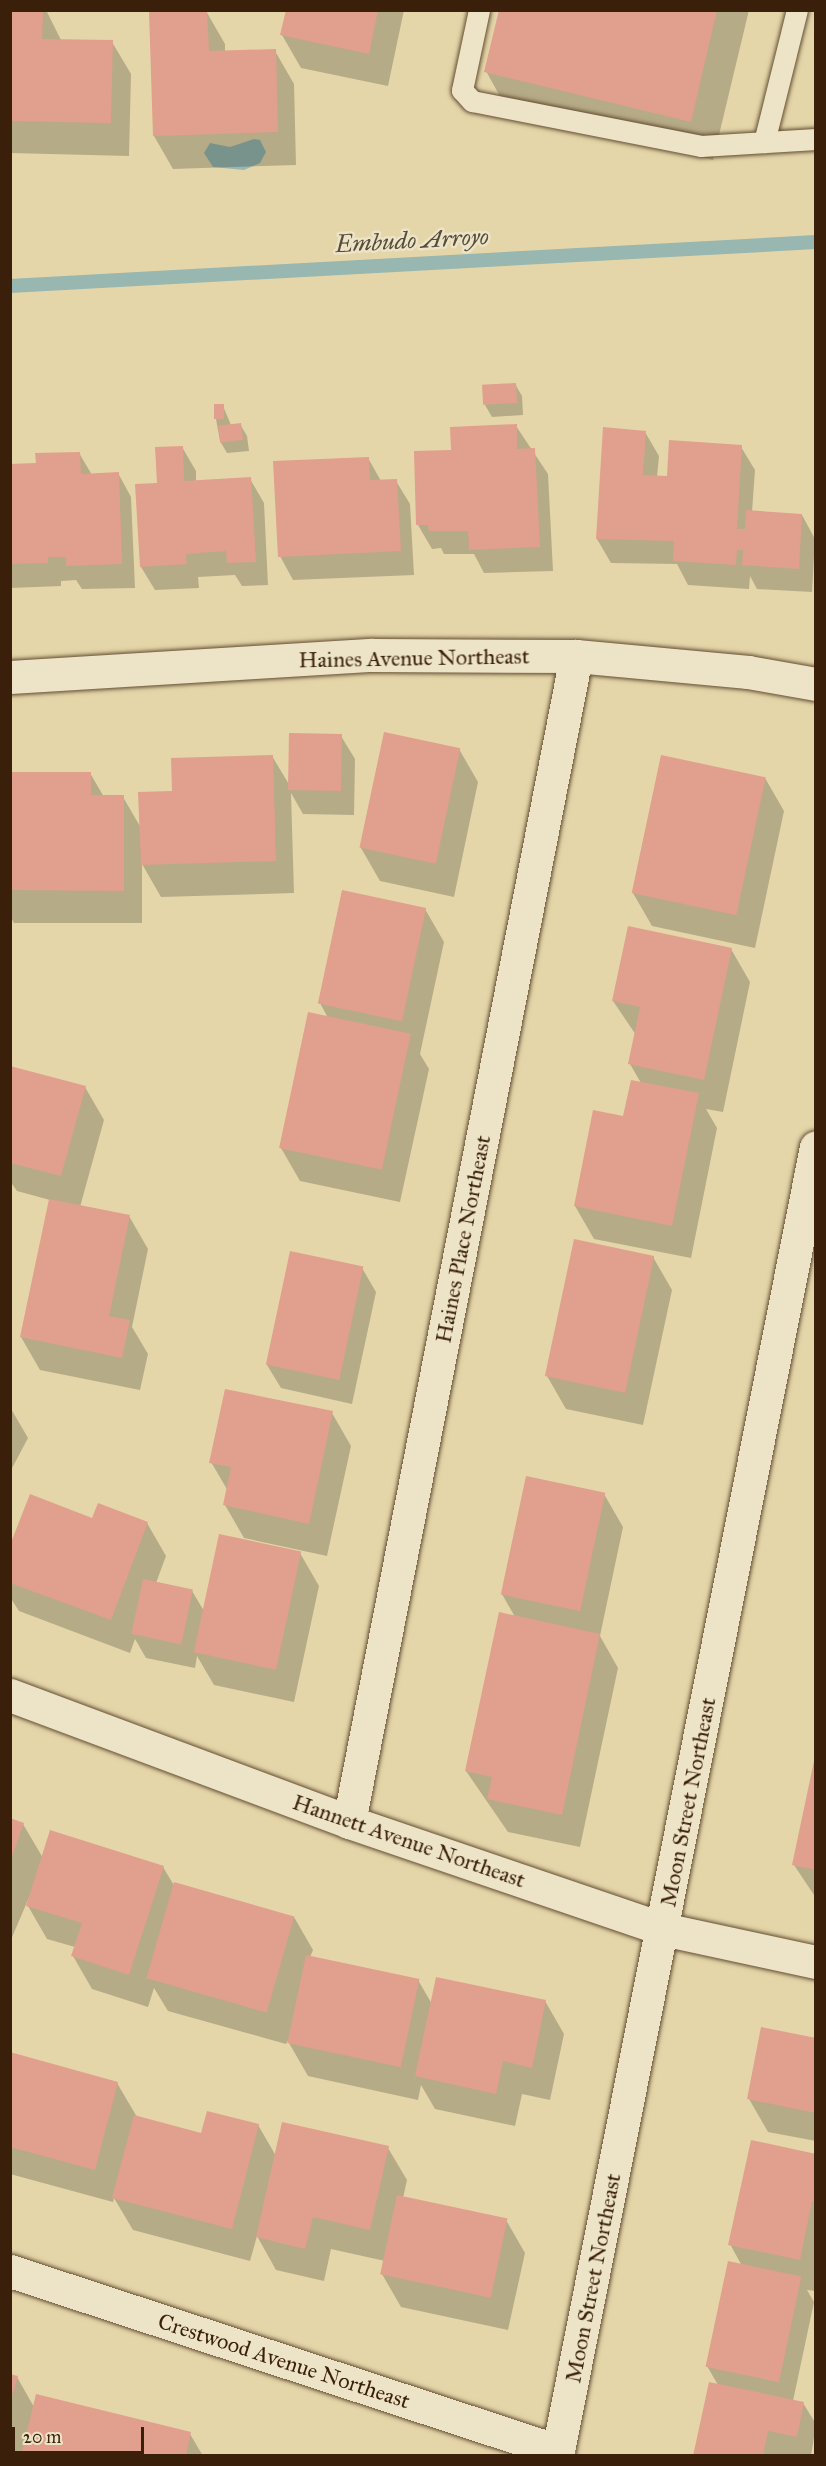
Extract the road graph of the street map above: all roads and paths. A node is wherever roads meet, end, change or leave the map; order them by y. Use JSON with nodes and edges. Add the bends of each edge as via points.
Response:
{"nodes":[{"id":1,"x":478,"y":10,"type":"edge"},
{"id":2,"x":797,"y":10,"type":"edge"},
{"id":3,"x":816,"y":139,"type":"edge"},
{"id":4,"x":764,"y":142,"type":"junction"},
{"id":5,"x":576,"y":656,"type":"junction"},
{"id":6,"x":10,"y":677,"type":"edge"},
{"id":7,"x":816,"y":684,"type":"edge"},
{"id":8,"x":816,"y":1147,"type":"edge"},
{"id":9,"x":10,"y":1695,"type":"edge"},
{"id":10,"x":349,"y":1822,"type":"junction"},
{"id":11,"x":663,"y":1929,"type":"junction"},
{"id":12,"x":816,"y":1962,"type":"edge"},
{"id":13,"x":10,"y":2271,"type":"edge"},
{"id":14,"x":558,"y":2453,"type":"edge"}],
"edges":[{"from":1,"to":4,"type":"lane","via":[[462,90],[472,101],[701,146]]},
{"from":2,"to":4,"type":"lane"},
{"from":3,"to":4,"type":"lane"},
{"from":5,"to":6,"type":"street","name":"Haines Avenue Northeast","via":[[372,655]]},
{"from":5,"to":7,"type":"street","name":"Haines Avenue Northeast","via":[[748,672]]},
{"from":5,"to":10,"type":"street","name":"Haines Place Northeast"},
{"from":8,"to":11,"type":"street","name":"Moon Street Northeast"},
{"from":9,"to":10,"type":"street","name":"Hannett Avenue Northeast"},
{"from":10,"to":11,"type":"street","name":"Hannett Avenue Northeast"},
{"from":11,"to":12,"type":"street","name":"Hannett Avenue Northeast"},
{"from":11,"to":14,"type":"street","name":"Moon Street Northeast"},
{"from":13,"to":14,"type":"street","name":"Crestwood Avenue Northeast"}]}
